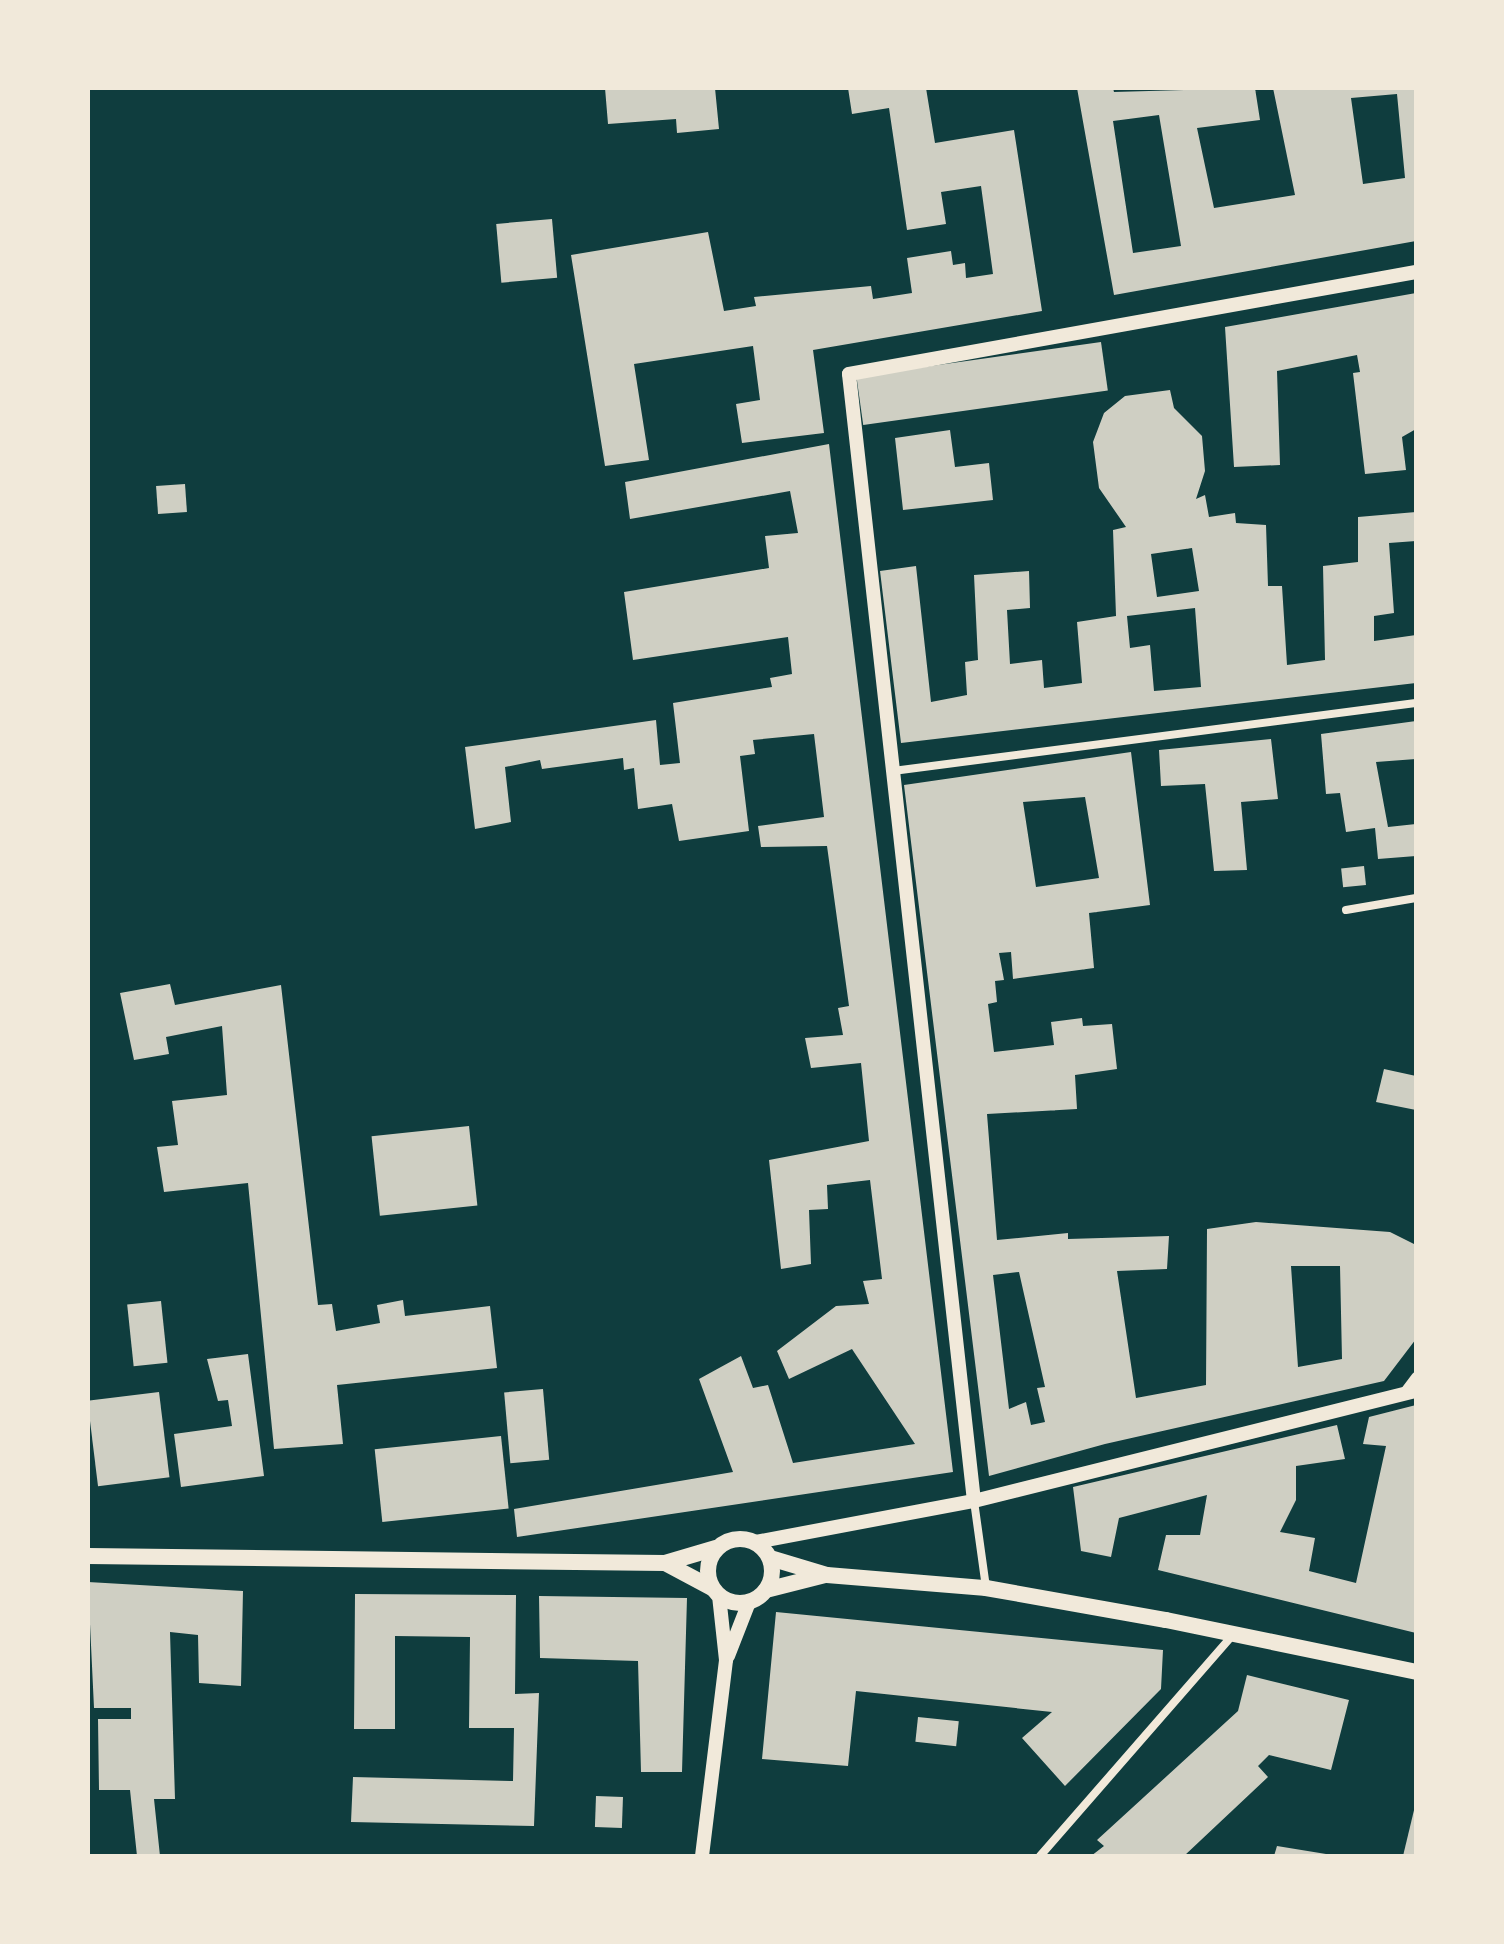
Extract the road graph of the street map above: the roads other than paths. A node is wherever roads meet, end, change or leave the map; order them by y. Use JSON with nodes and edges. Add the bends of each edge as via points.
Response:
{"nodes":[{"id":1,"x":1416,"y":272,"type":"edge"},
{"id":2,"x":1416,"y":703,"type":"edge"},
{"id":3,"x":893,"y":771,"type":"junction"},
{"id":4,"x":1416,"y":898,"type":"edge"},
{"id":5,"x":1346,"y":910,"type":"dead end"},
{"id":6,"x":1416,"y":1376,"type":"edge"},
{"id":7,"x":1410,"y":1392,"type":"edge"},
{"id":8,"x":974,"y":1501,"type":"junction"},
{"id":9,"x":756,"y":1542,"type":"junction"},
{"id":10,"x":716,"y":1548,"type":"junction"},
{"id":11,"x":88,"y":1556,"type":"edge"},
{"id":12,"x":770,"y":1558,"type":"junction"},
{"id":13,"x":665,"y":1563,"type":"junction"},
{"id":14,"x":827,"y":1575,"type":"junction"},
{"id":15,"x":986,"y":1588,"type":"junction"},
{"id":16,"x":766,"y":1590,"type":"junction"},
{"id":17,"x":715,"y":1592,"type":"junction"},
{"id":18,"x":749,"y":1602,"type":"junction"},
{"id":19,"x":1235,"y":1634,"type":"junction"},
{"id":20,"x":726,"y":1660,"type":"junction"},
{"id":21,"x":1416,"y":1672,"type":"edge"},
{"id":22,"x":702,"y":1856,"type":"edge"},
{"id":23,"x":1040,"y":1856,"type":"edge"}],
"edges":[{"from":1,"to":3,"type":"street","via":[[849,374]]},
{"from":2,"to":3,"type":"street"},
{"from":3,"to":8,"type":"street"},
{"from":4,"to":5,"type":"street"},
{"from":6,"to":7,"type":"street"},
{"from":7,"to":8,"type":"street"},
{"from":8,"to":9,"type":"street"},
{"from":8,"to":15,"type":"street"},
{"from":9,"to":10,"type":"main road","via":[[735,1538]]},
{"from":9,"to":12,"type":"main road"},
{"from":10,"to":13,"type":"main road"},
{"from":10,"to":17,"type":"main road","via":[[707,1568]]},
{"from":11,"to":13,"type":"main road"},
{"from":12,"to":14,"type":"main road"},
{"from":12,"to":16,"type":"main road"},
{"from":13,"to":17,"type":"main road"},
{"from":14,"to":15,"type":"main road"},
{"from":14,"to":16,"type":"main road"},
{"from":15,"to":19,"type":"main road"},
{"from":16,"to":18,"type":"main road"},
{"from":17,"to":18,"type":"main road"},
{"from":17,"to":20,"type":"street"},
{"from":18,"to":20,"type":"street"},
{"from":19,"to":21,"type":"main road"},
{"from":19,"to":23,"type":"street"},
{"from":20,"to":22,"type":"street"}]}
